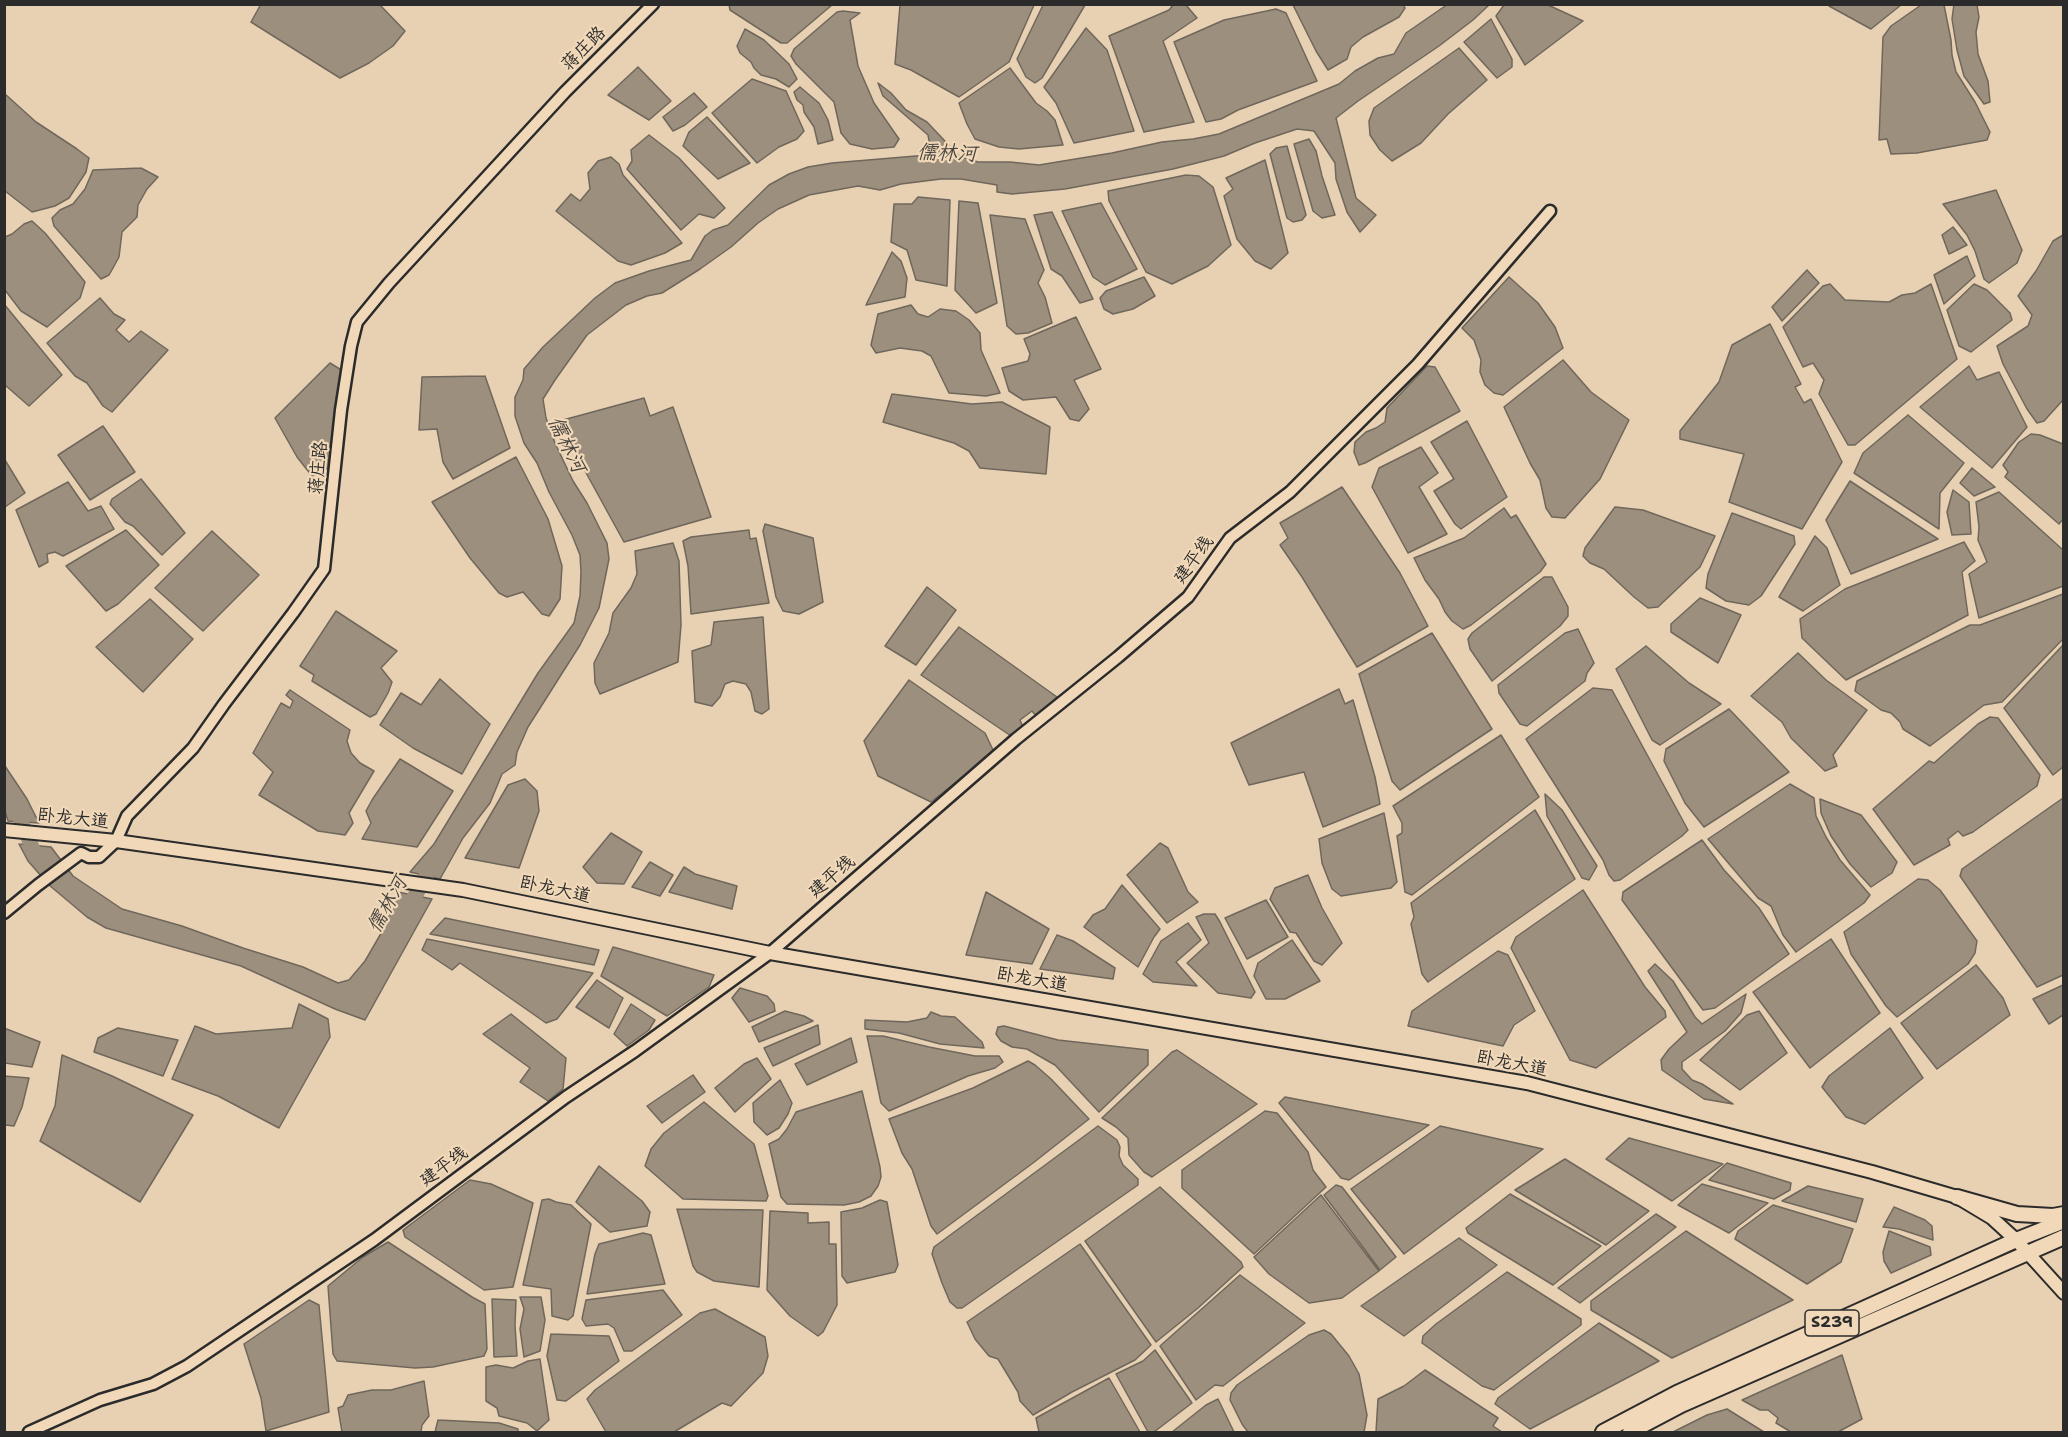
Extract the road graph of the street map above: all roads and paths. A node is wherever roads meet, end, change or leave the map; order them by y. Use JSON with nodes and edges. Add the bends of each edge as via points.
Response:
{"nodes":[{"id":1,"x":653,"y":4,"type":"edge"},
{"id":2,"x":1550,"y":211,"type":"dead end"},
{"id":3,"x":4,"y":830,"type":"edge"},
{"id":4,"x":116,"y":841,"type":"junction"},
{"id":5,"x":4,"y":914,"type":"edge"},
{"id":6,"x":770,"y":953,"type":"junction"},
{"id":7,"x":1957,"y":1197,"type":"junction"},
{"id":8,"x":2064,"y":1214,"type":"edge"},
{"id":9,"x":2064,"y":1221,"type":"edge"},
{"id":10,"x":2064,"y":1236,"type":"edge"},
{"id":11,"x":2016,"y":1240,"type":"junction"},
{"id":12,"x":2027,"y":1252,"type":"junction"},
{"id":13,"x":2064,"y":1293,"type":"edge"},
{"id":14,"x":29,"y":1432,"type":"edge"},
{"id":15,"x":1603,"y":1432,"type":"edge"},
{"id":16,"x":1630,"y":1432,"type":"edge"}],
"edges":[{"from":1,"to":4,"type":"street","name":"蒋庄路","via":[[565,92],[357,322],[341,410],[324,569],[193,748],[127,816]]},
{"from":2,"to":6,"type":"street","name":"建平线","via":[[1418,364],[1290,492],[1230,538],[1188,597],[1016,739]]},
{"from":3,"to":4,"type":"main road","name":"卧龙大道"},
{"from":4,"to":5,"type":"street","via":[[99,857],[81,853]]},
{"from":4,"to":6,"type":"main road","name":"卧龙大道","via":[[454,888]]},
{"from":6,"to":7,"type":"main road","name":"卧龙大道","via":[[1527,1083]]},
{"from":6,"to":14,"type":"street","name":"建平线","via":[[374,1240],[187,1366],[153,1384],[100,1400]]},
{"from":7,"to":8,"type":"main road","via":[[2017,1214]]},
{"from":7,"to":11,"type":"main road","name":"卧龙大道","via":[[1992,1218]]},
{"from":9,"to":11,"type":"main road","number":"S239"},
{"from":10,"to":12,"type":"main road","number":"S239"},
{"from":11,"to":12,"type":"main road","name":"卧龙大道"},
{"from":11,"to":15,"type":"main road","number":"S239","via":[[1677,1394]]},
{"from":12,"to":13,"type":"main road","name":"卧龙大道"},
{"from":12,"to":16,"type":"main road","number":"S239","via":[[1681,1405]]}]}
